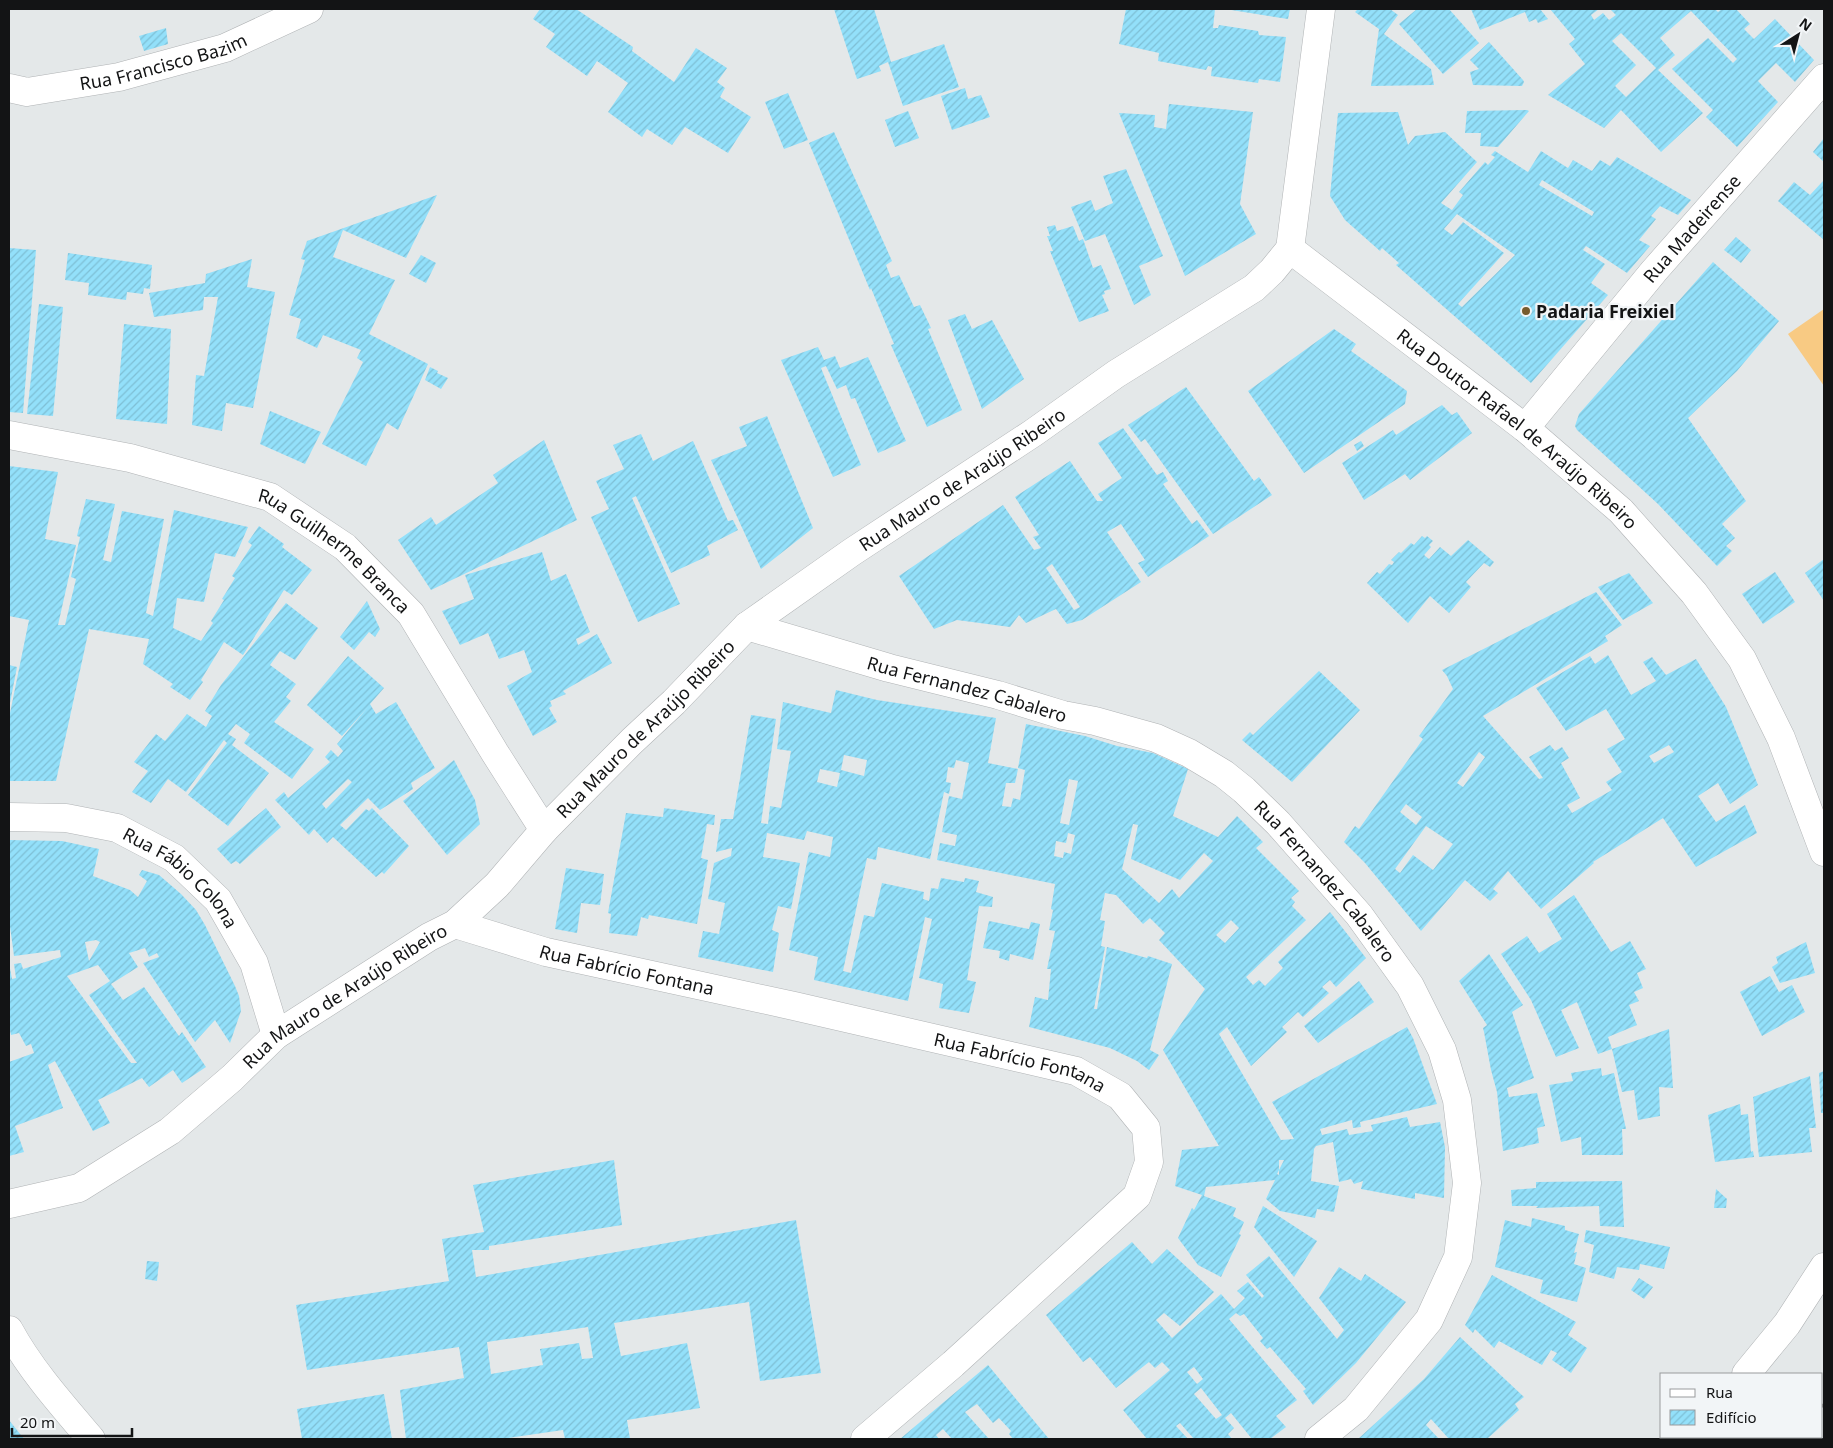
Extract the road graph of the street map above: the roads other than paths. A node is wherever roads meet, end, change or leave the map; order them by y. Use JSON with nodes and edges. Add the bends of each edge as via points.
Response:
{"nodes":[{"id":1,"x":309,"y":9,"type":"edge"},
{"id":2,"x":1321,"y":9,"type":"edge"},
{"id":3,"x":1824,"y":78,"type":"edge"},
{"id":4,"x":9,"y":88,"type":"edge"},
{"id":5,"x":1290,"y":249,"type":"junction"},
{"id":6,"x":1525,"y":428,"type":"junction"},
{"id":7,"x":9,"y":435,"type":"edge"},
{"id":8,"x":746,"y":626,"type":"junction"},
{"id":9,"x":9,"y":817,"type":"edge"},
{"id":10,"x":544,"y":830,"type":"junction"},
{"id":11,"x":1824,"y":852,"type":"edge"},
{"id":12,"x":455,"y":924,"type":"junction"},
{"id":13,"x":276,"y":1035,"type":"junction"},
{"id":14,"x":9,"y":1204,"type":"edge"},
{"id":15,"x":1824,"y":1267,"type":"edge"},
{"id":16,"x":11,"y":1339,"type":"edge"},
{"id":17,"x":1747,"y":1373,"type":"edge"},
{"id":18,"x":91,"y":1439,"type":"edge"},
{"id":19,"x":865,"y":1439,"type":"edge"},
{"id":20,"x":1319,"y":1439,"type":"edge"}],
"edges":[{"from":1,"to":4,"type":"street","name":"Rua Francisco Bazim","via":[[225,48],[146,70],[26,92]]},
{"from":2,"to":5,"type":"street"},
{"from":3,"to":6,"type":"street","name":"Rua Madeirense","via":[[1654,271]]},
{"from":5,"to":6,"type":"street","name":"Rua Doutor Rafael de Araújo Ribeiro"},
{"from":5,"to":8,"type":"street","name":"Rua Mauro de Araújo Ribeiro","via":[[1254,288],[1116,374]]},
{"from":6,"to":11,"type":"street","name":"Rua Doutor Rafael de Araújo Ribeiro","via":[[1621,511],[1694,593],[1742,660],[1781,738]]},
{"from":7,"to":10,"type":"street","name":"Rua Guilherme Branca","via":[[130,458],[270,497],[345,547],[411,614]]},
{"from":8,"to":10,"type":"street","name":"Rua Mauro de Araújo Ribeiro"},
{"from":8,"to":20,"type":"street","name":"Rua Fernandez Cabalero","via":[[889,668],[1156,738],[1189,753],[1224,774],[1278,823],[1358,915],[1410,986],[1442,1050],[1457,1100],[1467,1184],[1458,1258],[1429,1320],[1356,1408]]},
{"from":9,"to":13,"type":"street","name":"Rua Fábio Colona","via":[[66,818],[118,828],[174,858],[218,900],[254,963]]},
{"from":10,"to":12,"type":"street","name":"Rua Mauro de Araújo Ribeiro","via":[[497,885]]},
{"from":12,"to":13,"type":"street","name":"Rua Mauro de Araújo Ribeiro","via":[[429,937]]},
{"from":12,"to":19,"type":"street","name":"Rua Fabrício Fontana","via":[[546,952],[1076,1071],[1120,1096],[1146,1128],[1149,1162],[1137,1196],[953,1364]]},
{"from":13,"to":14,"type":"street","name":"Rua Mauro de Araújo Ribeiro","via":[[232,1078],[162,1136],[79,1188]]},
{"from":15,"to":17,"type":"street","via":[[1787,1324]]},
{"from":16,"to":18,"type":"street"}]}
